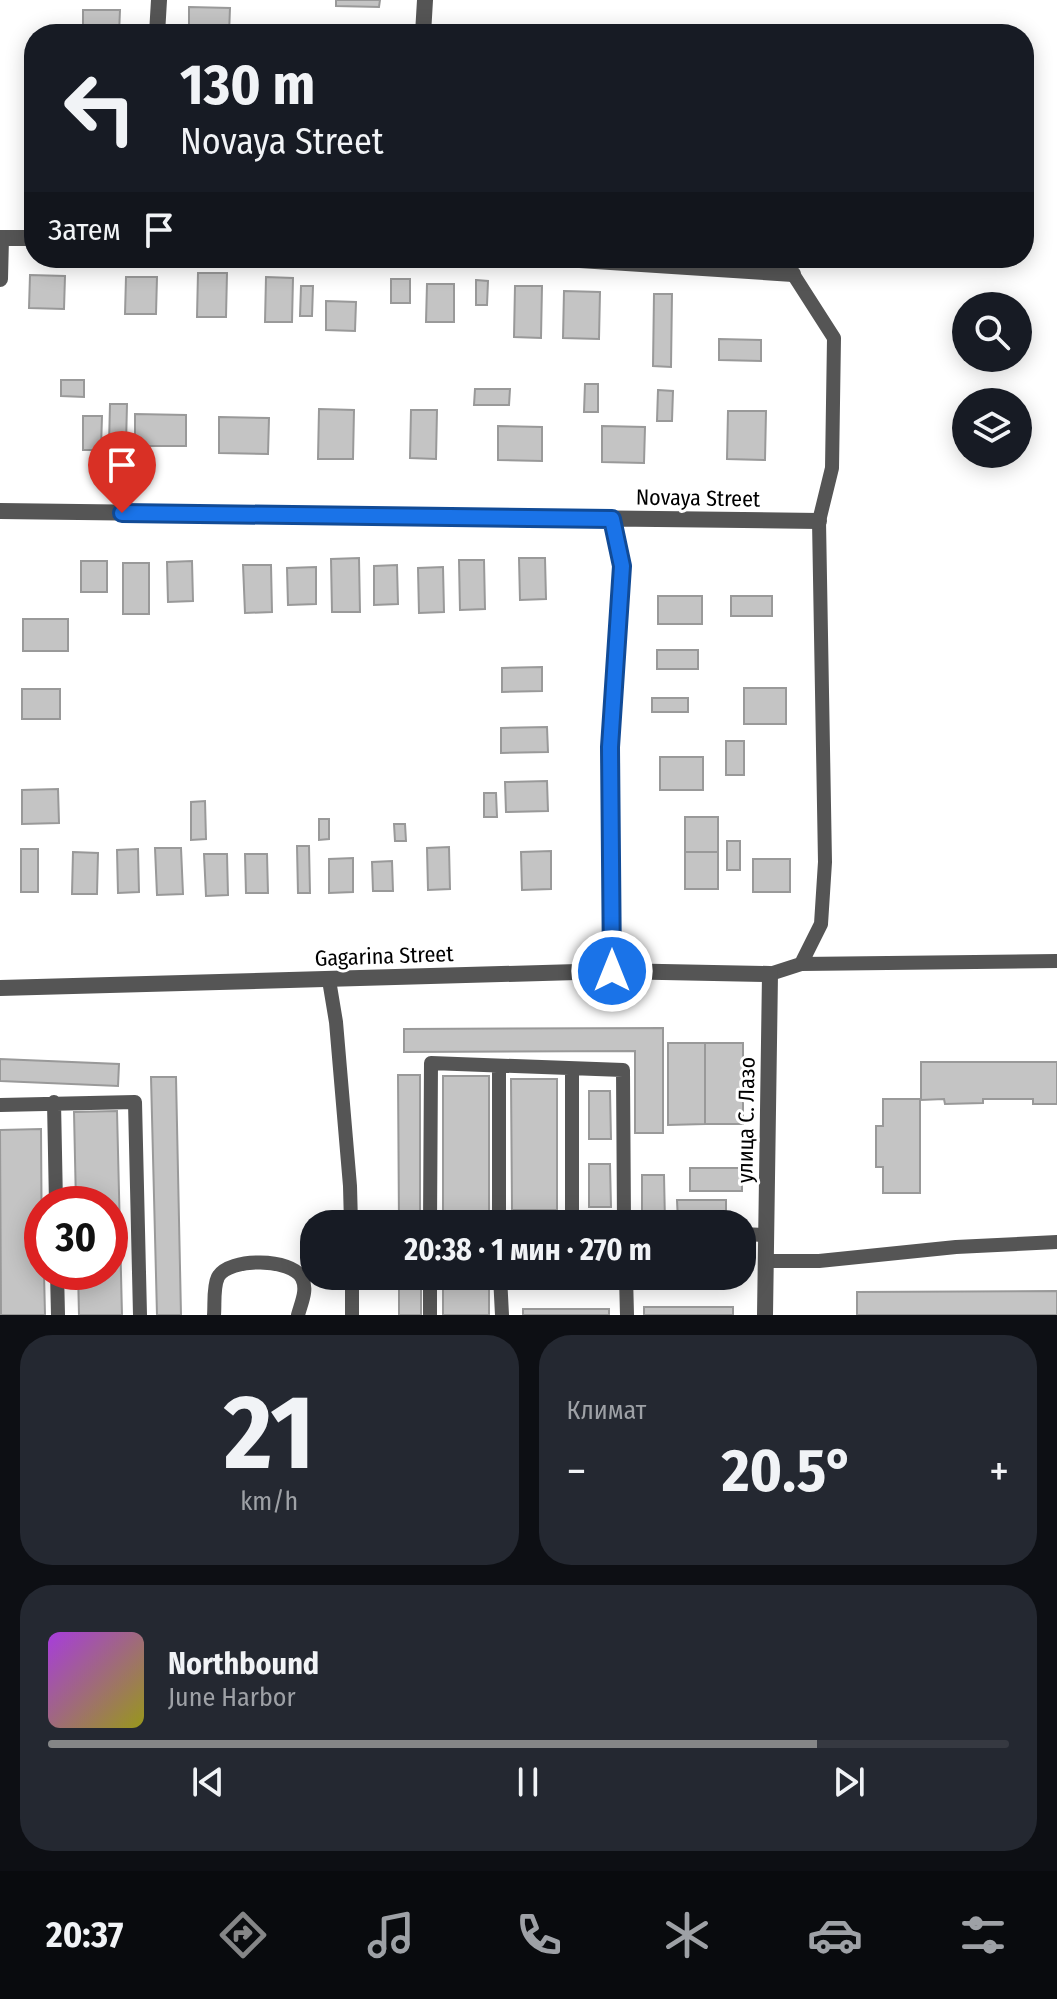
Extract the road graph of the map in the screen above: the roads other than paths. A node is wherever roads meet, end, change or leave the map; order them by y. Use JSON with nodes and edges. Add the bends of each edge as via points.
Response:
{"nodes":[{"id":1,"x":159,"y":0,"type":"edge"},
{"id":2,"x":425,"y":0,"type":"edge"},
{"id":3,"x":158,"y":24,"type":"edge"},
{"id":4,"x":424,"y":24,"type":"edge"},
{"id":5,"x":1,"y":238,"type":"edge"},
{"id":6,"x":24,"y":238,"type":"edge"},
{"id":7,"x":702,"y":268,"type":"edge"},
{"id":8,"x":793,"y":274,"type":"joint"},
{"id":9,"x":0,"y":279,"type":"edge"},
{"id":10,"x":0,"y":511,"type":"edge"},
{"id":11,"x":612,"y":519,"type":"junction"},
{"id":12,"x":819,"y":521,"type":"junction"},
{"id":13,"x":1057,"y":961,"type":"edge"},
{"id":14,"x":801,"y":964,"type":"junction"},
{"id":15,"x":612,"y":971,"type":"junction"},
{"id":16,"x":770,"y":974,"type":"junction"},
{"id":17,"x":329,"y":980,"type":"junction"},
{"id":18,"x":0,"y":988,"type":"edge"},
{"id":19,"x":499,"y":1066,"type":"junction"},
{"id":20,"x":572,"y":1069,"type":"junction"},
{"id":21,"x":54,"y":1102,"type":"junction"},
{"id":22,"x":0,"y":1105,"type":"edge"},
{"id":23,"x":56,"y":1186,"type":"edge"},
{"id":24,"x":351,"y":1210,"type":"edge"},
{"id":25,"x":430,"y":1210,"type":"edge"},
{"id":26,"x":499,"y":1210,"type":"edge"},
{"id":27,"x":572,"y":1210,"type":"edge"},
{"id":28,"x":624,"y":1210,"type":"edge"},
{"id":29,"x":756,"y":1235,"type":"edge"},
{"id":30,"x":766,"y":1235,"type":"junction"},
{"id":31,"x":1057,"y":1242,"type":"edge"},
{"id":32,"x":765,"y":1261,"type":"junction"},
{"id":33,"x":57,"y":1290,"type":"edge"},
{"id":34,"x":352,"y":1290,"type":"edge"},
{"id":35,"x":430,"y":1290,"type":"edge"},
{"id":36,"x":501,"y":1290,"type":"edge"},
{"id":37,"x":626,"y":1290,"type":"edge"},
{"id":38,"x":58,"y":1315,"type":"edge"},
{"id":39,"x":140,"y":1315,"type":"edge"},
{"id":40,"x":214,"y":1315,"type":"edge"},
{"id":41,"x":298,"y":1315,"type":"edge"},
{"id":42,"x":352,"y":1315,"type":"edge"},
{"id":43,"x":430,"y":1315,"type":"edge"},
{"id":44,"x":502,"y":1315,"type":"edge"},
{"id":45,"x":627,"y":1315,"type":"edge"},
{"id":46,"x":765,"y":1315,"type":"edge"}],
"edges":[{"from":1,"to":3,"type":"street"},
{"from":2,"to":4,"type":"street"},
{"from":5,"to":6,"type":"street"},
{"from":5,"to":9,"type":"street"},
{"from":7,"to":8,"type":"street"},
{"from":8,"to":12,"type":"lane","via":[[834,338],[832,468]]},
{"from":10,"to":11,"type":"street","name":"Novaya Street"},
{"from":11,"to":12,"type":"street","name":"Novaya Street"},
{"from":11,"to":15,"type":"street","via":[[622,566],[610,747]]},
{"from":12,"to":14,"type":"lane","via":[[825,862],[821,924]]},
{"from":13,"to":14,"type":"lane"},
{"from":14,"to":16,"type":"lane"},
{"from":15,"to":16,"type":"street","name":"Gagarina Street"},
{"from":15,"to":17,"type":"street","name":"Gagarina Street"},
{"from":16,"to":30,"type":"street","name":"улица С. Лазо"},
{"from":17,"to":18,"type":"street","name":"Gagarina Street"},
{"from":17,"to":24,"type":"lane"},
{"from":19,"to":20,"type":"lane"},
{"from":19,"to":25,"type":"lane","via":[[431,1063]]},
{"from":19,"to":26,"type":"lane"},
{"from":20,"to":27,"type":"lane"},
{"from":20,"to":28,"type":"lane","via":[[623,1070]]},
{"from":21,"to":22,"type":"lane"},
{"from":21,"to":23,"type":"lane"},
{"from":21,"to":39,"type":"lane","via":[[135,1102]]},
{"from":29,"to":30,"type":"lane"},
{"from":30,"to":32,"type":"street","name":"улица С. Лазо"},
{"from":31,"to":32,"type":"lane"},
{"from":32,"to":46,"type":"street","name":"улица С. Лазо"},
{"from":33,"to":38,"type":"lane"},
{"from":34,"to":42,"type":"lane"},
{"from":35,"to":43,"type":"lane"},
{"from":36,"to":44,"type":"lane"},
{"from":37,"to":45,"type":"lane"},
{"from":40,"to":41,"type":"lane","via":[[217,1279],[236,1264],[287,1264],[297,1271],[305,1289]]}]}
